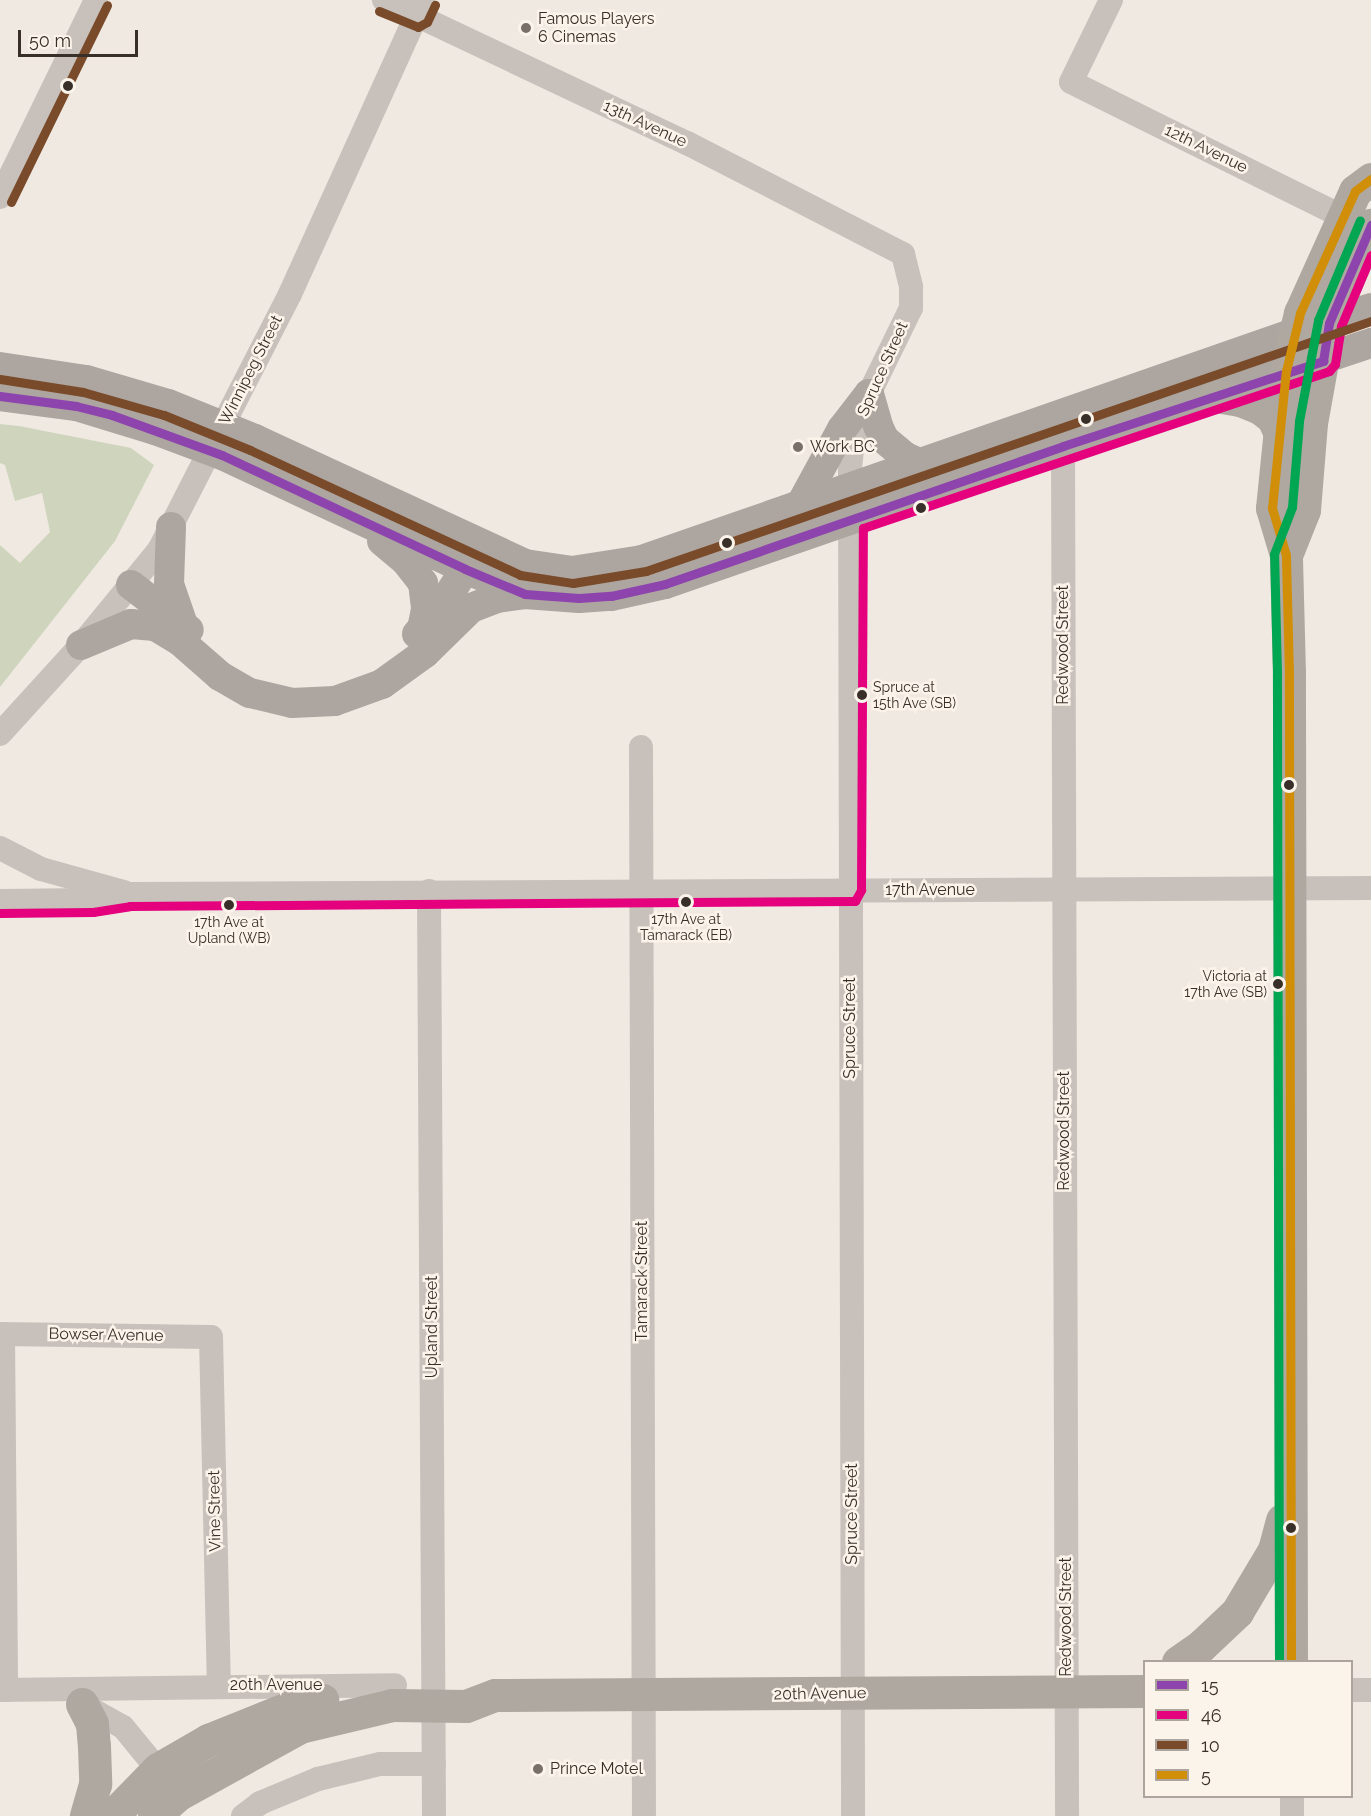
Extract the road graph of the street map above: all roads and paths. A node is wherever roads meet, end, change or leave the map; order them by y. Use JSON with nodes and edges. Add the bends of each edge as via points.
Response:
{"nodes":[{"id":1,"x":96,"y":0,"type":"edge"},
{"id":2,"x":384,"y":0,"type":"edge"},
{"id":3,"x":1111,"y":0,"type":"edge"},
{"id":4,"x":420,"y":7,"type":"edge"},
{"id":5,"x":1371,"y":179,"type":"edge"},
{"id":6,"x":0,"y":197,"type":"edge"},
{"id":7,"x":1361,"y":241,"type":"edge"},
{"id":8,"x":903,"y":254,"type":"joint"},
{"id":9,"x":1371,"y":309,"type":"edge"},
{"id":10,"x":1329,"y":322,"type":"junction"},
{"id":11,"x":1294,"y":333,"type":"junction"},
{"id":12,"x":1371,"y":343,"type":"edge"},
{"id":13,"x":1323,"y":361,"type":"junction"},
{"id":14,"x":0,"y":367,"type":"edge"},
{"id":15,"x":1286,"y":371,"type":"junction"},
{"id":16,"x":869,"y":394,"type":"junction"},
{"id":17,"x":0,"y":396,"type":"edge"},
{"id":18,"x":1215,"y":396,"type":"junction"},
{"id":19,"x":1280,"y":434,"type":"junction"},
{"id":20,"x":1063,"y":446,"type":"junction"},
{"id":21,"x":249,"y":452,"type":"junction"},
{"id":22,"x":921,"y":464,"type":"junction"},
{"id":23,"x":851,"y":489,"type":"junction"},
{"id":24,"x":800,"y":507,"type":"junction"},
{"id":25,"x":344,"y":512,"type":"junction"},
{"id":26,"x":851,"y":519,"type":"junction"},
{"id":27,"x":171,"y":527,"type":"junction"},
{"id":28,"x":482,"y":545,"type":"junction"},
{"id":29,"x":1286,"y":555,"type":"junction"},
{"id":30,"x":465,"y":569,"type":"junction"},
{"id":31,"x":131,"y":585,"type":"junction"},
{"id":32,"x":525,"y":594,"type":"junction"},
{"id":33,"x":183,"y":625,"type":"junction"},
{"id":34,"x":422,"y":629,"type":"junction"},
{"id":35,"x":81,"y":645,"type":"junction"},
{"id":36,"x":0,"y":734,"type":"edge"},
{"id":37,"x":641,"y":747,"type":"dead end"},
{"id":38,"x":0,"y":848,"type":"edge"},
{"id":39,"x":1371,"y":888,"type":"edge"},
{"id":40,"x":1064,"y":889,"type":"junction"},
{"id":41,"x":1289,"y":889,"type":"junction"},
{"id":42,"x":642,"y":890,"type":"junction"},
{"id":43,"x":849,"y":890,"type":"junction"},
{"id":44,"x":429,"y":891,"type":"junction"},
{"id":45,"x":129,"y":894,"type":"junction"},
{"id":46,"x":0,"y":901,"type":"edge"},
{"id":47,"x":2,"y":1334,"type":"edge"},
{"id":48,"x":211,"y":1337,"type":"joint"},
{"id":49,"x":1290,"y":1493,"type":"junction"},
{"id":50,"x":1181,"y":1660,"type":"edge"},
{"id":51,"x":1291,"y":1660,"type":"edge"},
{"id":52,"x":1143,"y":1678,"type":"edge"},
{"id":53,"x":395,"y":1684,"type":"junction"},
{"id":54,"x":219,"y":1686,"type":"junction"},
{"id":55,"x":3,"y":1690,"type":"edge"},
{"id":56,"x":1353,"y":1690,"type":"edge"},
{"id":57,"x":1371,"y":1690,"type":"edge"},
{"id":58,"x":1108,"y":1691,"type":"junction"},
{"id":59,"x":1143,"y":1691,"type":"edge"},
{"id":60,"x":1067,"y":1692,"type":"junction"},
{"id":61,"x":853,"y":1694,"type":"junction"},
{"id":62,"x":434,"y":1695,"type":"junction"},
{"id":63,"x":645,"y":1696,"type":"junction"},
{"id":64,"x":69,"y":1697,"type":"junction"},
{"id":65,"x":434,"y":1764,"type":"junction"},
{"id":66,"x":163,"y":1793,"type":"edge"},
{"id":67,"x":1292,"y":1798,"type":"edge"},
{"id":68,"x":86,"y":1816,"type":"edge"},
{"id":69,"x":111,"y":1816,"type":"edge"},
{"id":70,"x":243,"y":1816,"type":"edge"},
{"id":71,"x":434,"y":1816,"type":"edge"},
{"id":72,"x":644,"y":1816,"type":"edge"},
{"id":73,"x":853,"y":1816,"type":"edge"},
{"id":74,"x":1067,"y":1816,"type":"edge"},
{"id":75,"x":1292,"y":1816,"type":"edge"}],
"edges":[{"from":1,"to":6,"type":"street"},
{"from":2,"to":4,"type":"street","name":"13th Avenue"},
{"from":3,"to":7,"type":"street","name":"12th Avenue","via":[[1071,82]]},
{"from":4,"to":8,"type":"street","name":"13th Avenue"},
{"from":4,"to":27,"type":"street","name":"Winnipeg Street","via":[[290,294]]},
{"from":5,"to":7,"type":"highway","via":[[1355,191]]},
{"from":7,"to":10,"type":"highway"},
{"from":7,"to":11,"type":"highway","via":[[1316,272]]},
{"from":8,"to":16,"type":"street","name":"Spruce Street","via":[[911,286],[910,308]]},
{"from":9,"to":10,"type":"main road"},
{"from":10,"to":11,"type":"main road"},
{"from":10,"to":13,"type":"highway"},
{"from":11,"to":15,"type":"highway"},
{"from":11,"to":22,"type":"main road"},
{"from":12,"to":13,"type":"main road"},
{"from":13,"to":15,"type":"main road"},
{"from":13,"to":29,"type":"highway","via":[[1311,423],[1304,510]]},
{"from":14,"to":21,"type":"main road","via":[[86,380],[168,404]]},
{"from":15,"to":18,"type":"main road"},
{"from":15,"to":19,"type":"highway"},
{"from":16,"to":22,"type":"main road","via":[[884,439]]},
{"from":16,"to":23,"type":"street","name":"Spruce Street","via":[[853,440]]},
{"from":16,"to":24,"type":"main road","via":[[842,429]]},
{"from":17,"to":21,"type":"main road","via":[[76,406]]},
{"from":18,"to":19,"type":"highway","via":[[1260,408],[1273,418]]},
{"from":18,"to":20,"type":"main road"},
{"from":19,"to":29,"type":"highway","via":[[1272,508]]},
{"from":20,"to":26,"type":"main road"},
{"from":20,"to":40,"type":"street","name":"Redwood Street"},
{"from":21,"to":25,"type":"main road"},
{"from":21,"to":28,"type":"main road"},
{"from":22,"to":23,"type":"main road"},
{"from":23,"to":24,"type":"main road"},
{"from":23,"to":26,"type":"street","name":"Spruce Street"},
{"from":24,"to":28,"type":"main road","via":[[642,560],[572,571],[525,564]]},
{"from":25,"to":30,"type":"main road"},
{"from":25,"to":34,"type":"main road","via":[[418,573],[425,597]]},
{"from":26,"to":32,"type":"main road","via":[[647,589],[579,598]]},
{"from":26,"to":43,"type":"street","name":"Spruce Street"},
{"from":27,"to":31,"type":"street","name":"Winnipeg Street","via":[[159,550]]},
{"from":27,"to":33,"type":"main road","via":[[169,584]]},
{"from":28,"to":30,"type":"main road"},
{"from":29,"to":41,"type":"highway"},
{"from":30,"to":32,"type":"main road"},
{"from":30,"to":34,"type":"main road"},
{"from":31,"to":33,"type":"main road"},
{"from":31,"to":35,"type":"street","name":"Winnipeg Street"},
{"from":32,"to":35,"type":"main road","via":[[471,608],[425,653],[382,684],[334,700],[292,703],[250,693],[220,676],[180,641],[155,626],[131,624]]},
{"from":33,"to":34,"type":"main road","via":[[231,665],[256,678],[292,687],[330,685],[375,670]]},
{"from":35,"to":36,"type":"street","name":"Winnipeg Street"},
{"from":37,"to":42,"type":"street","name":"Tamarack Street"},
{"from":38,"to":45,"type":"street","name":"17th Avenue","via":[[41,868]]},
{"from":39,"to":41,"type":"street","name":"17th Avenue"},
{"from":40,"to":41,"type":"street","name":"17th Avenue"},
{"from":40,"to":43,"type":"street","name":"17th Avenue"},
{"from":40,"to":60,"type":"street","name":"Redwood Street"},
{"from":41,"to":49,"type":"highway"},
{"from":42,"to":43,"type":"street","name":"17th Avenue"},
{"from":42,"to":44,"type":"street","name":"17th Avenue"},
{"from":42,"to":63,"type":"street","name":"Tamarack Street"},
{"from":43,"to":61,"type":"street","name":"Spruce Street"},
{"from":44,"to":45,"type":"street","name":"17th Avenue"},
{"from":44,"to":62,"type":"street","name":"Upland Street"},
{"from":45,"to":46,"type":"street","name":"17th Avenue","via":[[92,900]]},
{"from":47,"to":48,"type":"street","name":"Bowser Avenue"},
{"from":47,"to":55,"type":"street"},
{"from":48,"to":54,"type":"street","name":"Vine Street"},
{"from":49,"to":50,"type":"highway","via":[[1274,1550],[1237,1612]]},
{"from":49,"to":51,"type":"highway"},
{"from":52,"to":58,"type":"highway"},
{"from":53,"to":54,"type":"street","name":"20th Avenue"},
{"from":53,"to":62,"type":"highway","name":"20th Avenue"},
{"from":53,"to":66,"type":"highway","via":[[293,1706],[208,1740]]},
{"from":54,"to":64,"type":"street","name":"20th Avenue"},
{"from":55,"to":64,"type":"street","name":"20th Avenue"},
{"from":56,"to":57,"type":"street"},
{"from":58,"to":59,"type":"highway","name":"20th Avenue"},
{"from":58,"to":60,"type":"highway","name":"20th Avenue"},
{"from":60,"to":61,"type":"highway","name":"20th Avenue"},
{"from":60,"to":74,"type":"street","name":"Redwood Street"},
{"from":61,"to":63,"type":"highway","name":"20th Avenue"},
{"from":61,"to":73,"type":"street","name":"Spruce Street"},
{"from":62,"to":63,"type":"highway","name":"20th Avenue","via":[[468,1685],[495,1695]]},
{"from":62,"to":65,"type":"street","name":"Upland Street"},
{"from":62,"to":66,"type":"highway","via":[[300,1727]]},
{"from":63,"to":72,"type":"street","name":"Tamarack Street"},
{"from":64,"to":66,"type":"street","name":"20th Avenue","via":[[123,1727]]},
{"from":64,"to":68,"type":"highway","via":[[92,1724],[95,1784]]},
{"from":65,"to":70,"type":"street","via":[[380,1764],[318,1779],[260,1803]]},
{"from":65,"to":71,"type":"street","name":"Upland Street"},
{"from":66,"to":69,"type":"highway"},
{"from":67,"to":75,"type":"street"}]}
